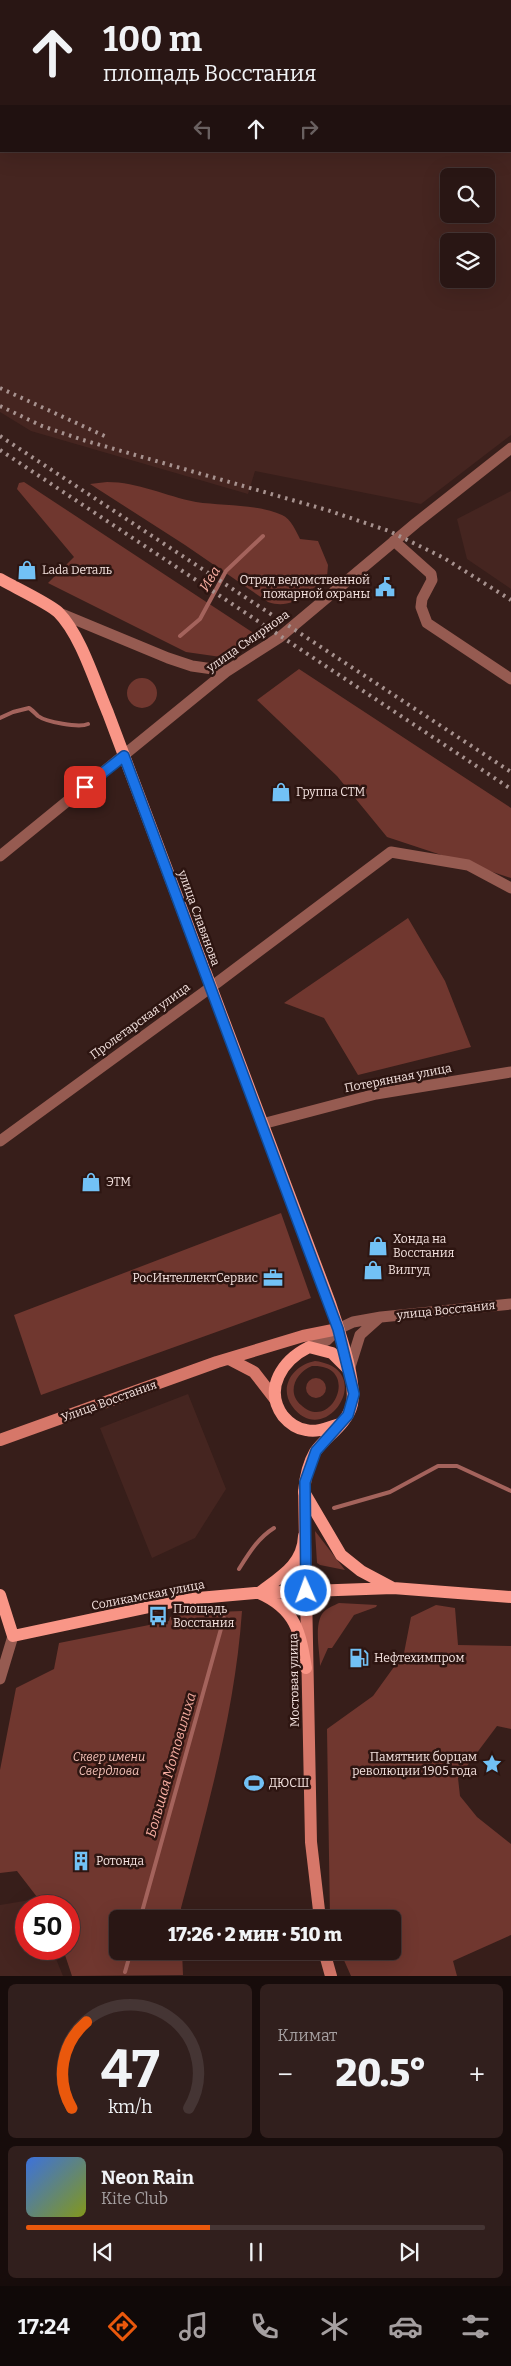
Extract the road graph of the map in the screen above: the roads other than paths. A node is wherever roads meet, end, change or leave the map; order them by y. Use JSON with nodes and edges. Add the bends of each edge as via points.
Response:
{"nodes":[{"id":1,"x":511,"y":448,"type":"edge"},
{"id":2,"x":394,"y":541,"type":"junction"},
{"id":3,"x":0,"y":580,"type":"edge"},
{"id":4,"x":57,"y":612,"type":"junction"},
{"id":5,"x":227,"y":671,"type":"junction"},
{"id":6,"x":511,"y":679,"type":"edge"},
{"id":7,"x":124,"y":756,"type":"junction"},
{"id":8,"x":0,"y":856,"type":"edge"},
{"id":9,"x":511,"y":888,"type":"edge"},
{"id":10,"x":210,"y":987,"type":"junction"},
{"id":11,"x":511,"y":1072,"type":"edge"},
{"id":12,"x":262,"y":1124,"type":"junction"},
{"id":13,"x":0,"y":1141,"type":"edge"},
{"id":14,"x":511,"y":1304,"type":"edge"},
{"id":15,"x":380,"y":1317,"type":"junction"},
{"id":16,"x":338,"y":1329,"type":"junction"},
{"id":17,"x":309,"y":1347,"type":"junction"},
{"id":18,"x":254,"y":1351,"type":"junction"},
{"id":19,"x":223,"y":1361,"type":"junction"},
{"id":20,"x":349,"y":1370,"type":"junction"},
{"id":21,"x":275,"y":1399,"type":"junction"},
{"id":22,"x":343,"y":1423,"type":"junction"},
{"id":23,"x":0,"y":1440,"type":"edge"},
{"id":24,"x":304,"y":1492,"type":"junction"},
{"id":25,"x":304,"y":1536,"type":"junction"},
{"id":26,"x":393,"y":1588,"type":"junction"},
{"id":27,"x":306,"y":1591,"type":"junction"},
{"id":28,"x":259,"y":1593,"type":"junction"},
{"id":29,"x":0,"y":1595,"type":"edge"},
{"id":30,"x":511,"y":1596,"type":"edge"},
{"id":31,"x":14,"y":1636,"type":"junction"},
{"id":32,"x":0,"y":1639,"type":"edge"},
{"id":33,"x":306,"y":1668,"type":"junction"},
{"id":34,"x":0,"y":1679,"type":"edge"},
{"id":35,"x":319,"y":1910,"type":"edge"},
{"id":36,"x":327,"y":1960,"type":"edge"},
{"id":37,"x":331,"y":1976,"type":"edge"}],
"edges":[{"from":1,"to":2,"type":"street","name":"улица Смирнова"},
{"from":2,"to":5,"type":"street","name":"улица Смирнова","via":[[280,637]]},
{"from":2,"to":6,"type":"street","via":[[431,574],[432,580],[421,607],[427,623]]},
{"from":3,"to":4,"type":"main road","name":"улица Славянова"},
{"from":4,"to":5,"type":"street","via":[[168,658],[192,666]]},
{"from":4,"to":7,"type":"main road","name":"улица Славянова","via":[[84,656]]},
{"from":5,"to":7,"type":"street","name":"улица Смирнова"},
{"from":7,"to":8,"type":"street","name":"улица Смирнова"},
{"from":7,"to":10,"type":"main road","name":"улица Славянова"},
{"from":9,"to":10,"type":"street","name":"Пролетарская улица","via":[[468,865],[392,852]]},
{"from":10,"to":12,"type":"main road","name":"улица Славянова"},
{"from":10,"to":13,"type":"street","name":"Пролетарская улица"},
{"from":11,"to":12,"type":"street","name":"Потерянная улица","via":[[376,1094]]},
{"from":12,"to":16,"type":"main road","name":"улица Славянова"},
{"from":14,"to":15,"type":"street","name":"улица Восстания"},
{"from":15,"to":16,"type":"street","name":"улица Восстания","via":[[353,1322]]},
{"from":15,"to":20,"type":"street","name":"улица Восстания","via":[[360,1335]]},
{"from":16,"to":17,"type":"street","name":"улица Восстания","via":[[328,1340]]},
{"from":16,"to":18,"type":"street"},
{"from":16,"to":20,"type":"main road"},
{"from":17,"to":18,"type":"street"},
{"from":17,"to":20,"type":"main road","via":[[332,1353]]},
{"from":17,"to":21,"type":"main road","via":[[295,1354],[280,1374],[275,1386]]},
{"from":18,"to":19,"type":"street"},
{"from":19,"to":21,"type":"street","via":[[254,1372]]},
{"from":19,"to":23,"type":"street","name":"Улица Восстания"},
{"from":20,"to":22,"type":"main road","via":[[354,1394]]},
{"from":21,"to":22,"type":"main road","via":[[286,1420],[295,1427],[318,1431]]},
{"from":22,"to":24,"type":"main road","name":"Мостовая улица","via":[[316,1451],[310,1462]]},
{"from":24,"to":25,"type":"street","name":"Мостовая улица"},
{"from":24,"to":26,"type":"main road","name":"Соликамская улица","via":[[341,1555],[360,1571]]},
{"from":25,"to":27,"type":"street","name":"Мостовая улица"},
{"from":25,"to":28,"type":"main road","via":[[304,1548],[293,1567]]},
{"from":26,"to":27,"type":"main road","name":"Соликамская улица"},
{"from":26,"to":30,"type":"main road","name":"Соликамская улица"},
{"from":27,"to":28,"type":"main road","name":"Соликамская улица"},
{"from":27,"to":33,"type":"street","name":"Мостовая улица"},
{"from":28,"to":31,"type":"main road","name":"Соликамская улица","via":[[187,1599]]},
{"from":28,"to":33,"type":"main road","via":[[270,1598],[290,1616],[300,1635]]},
{"from":29,"to":31,"type":"main road"},
{"from":31,"to":32,"type":"street","name":"Соликамская улица"},
{"from":31,"to":34,"type":"street"},
{"from":33,"to":35,"type":"street","name":"Мостовая улица","via":[[311,1842]]},
{"from":36,"to":37,"type":"street"}]}
